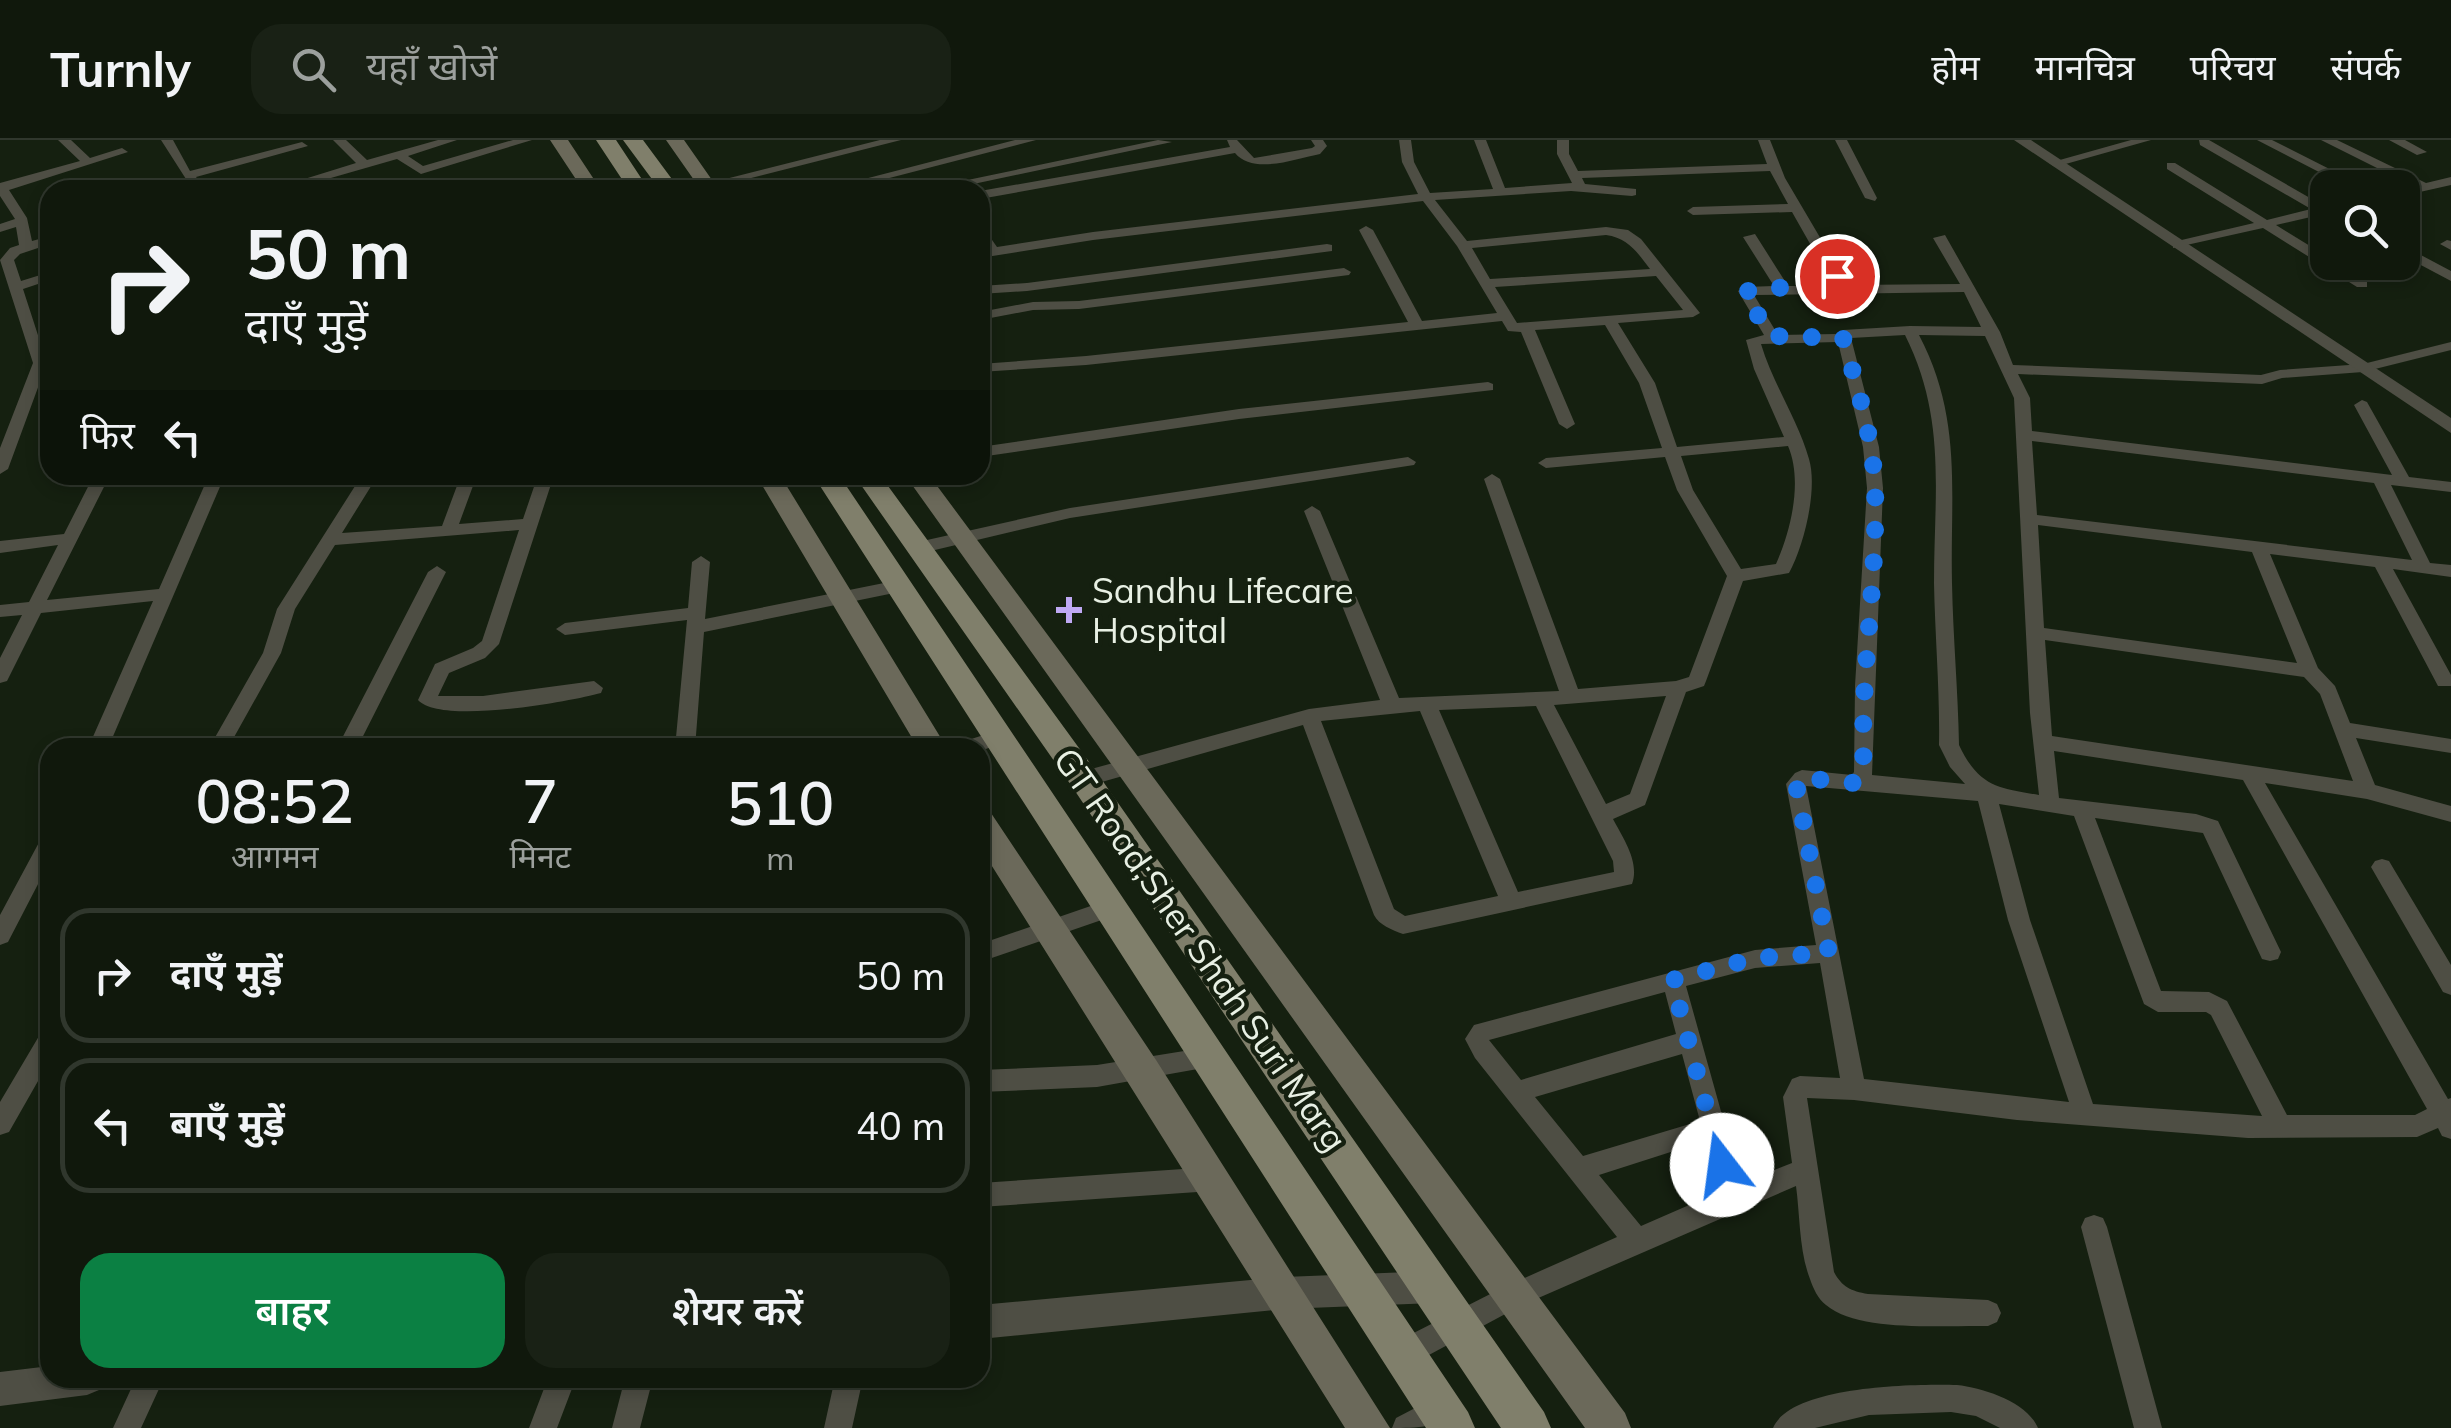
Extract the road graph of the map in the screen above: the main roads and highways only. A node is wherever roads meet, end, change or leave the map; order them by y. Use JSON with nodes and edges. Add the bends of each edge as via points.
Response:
{"nodes":[{"id":1,"x":559,"y":140,"type":"edge"},
{"id":2,"x":606,"y":140,"type":"edge"},
{"id":3,"x":633,"y":140,"type":"edge"},
{"id":4,"x":674,"y":140,"type":"edge"},
{"id":5,"x":585,"y":180,"type":"edge"},
{"id":6,"x":632,"y":180,"type":"edge"},
{"id":7,"x":663,"y":180,"type":"edge"},
{"id":8,"x":697,"y":180,"type":"edge"},
{"id":9,"x":774,"y":485,"type":"edge"},
{"id":10,"x":833,"y":485,"type":"edge"},
{"id":11,"x":877,"y":485,"type":"edge"},
{"id":12,"x":924,"y":485,"type":"edge"},
{"id":13,"x":927,"y":738,"type":"edge"},
{"id":14,"x":980,"y":738,"type":"edge"},
{"id":15,"x":990,"y":752,"type":"edge"},
{"id":16,"x":990,"y":838,"type":"edge"},
{"id":17,"x":1446,"y":1419,"type":"edge"},
{"id":18,"x":1369,"y":1428,"type":"edge"},
{"id":19,"x":1528,"y":1428,"type":"edge"},
{"id":20,"x":1610,"y":1428,"type":"edge"}],
"edges":[{"from":1,"to":5,"type":"main road"},
{"from":2,"to":6,"type":"main road"},
{"from":3,"to":7,"type":"main road"},
{"from":4,"to":8,"type":"main road"},
{"from":9,"to":13,"type":"main road"},
{"from":10,"to":14,"type":"main road","name":"GT Road;Sher Shah Suri Marg","via":[[899,586]]},
{"from":11,"to":19,"type":"main road","name":"GT Road;Sher Shah Suri Marg"},
{"from":12,"to":20,"type":"main road"},
{"from":15,"to":17,"type":"main road","name":"GT Road;Sher Shah Suri Marg","via":[[1111,908]]},
{"from":16,"to":18,"type":"main road"}]}
